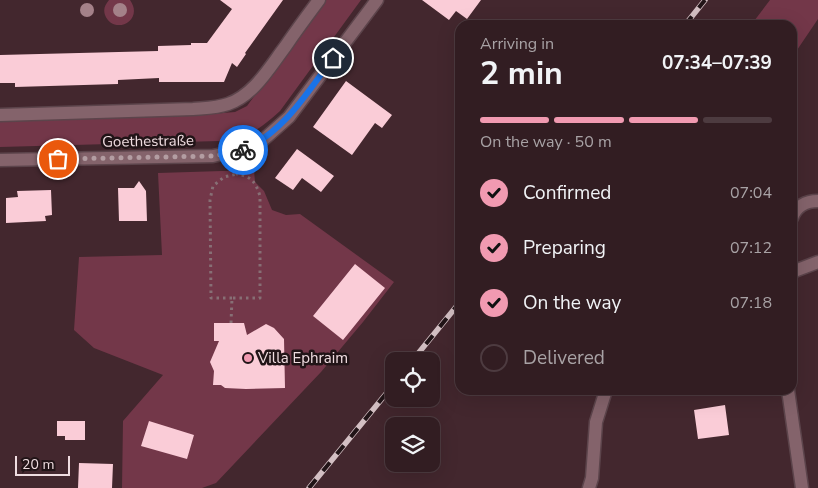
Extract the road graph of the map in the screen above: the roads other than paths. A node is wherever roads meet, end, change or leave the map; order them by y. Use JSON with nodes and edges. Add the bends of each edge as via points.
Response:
{"nodes":[{"id":1,"x":319,"y":0,"type":"edge"},
{"id":2,"x":377,"y":0,"type":"edge"},
{"id":3,"x":0,"y":115,"type":"edge"},
{"id":4,"x":0,"y":160,"type":"edge"},
{"id":5,"x":818,"y":201,"type":"edge"},
{"id":6,"x":797,"y":210,"type":"edge"},
{"id":7,"x":818,"y":262,"type":"edge"},
{"id":8,"x":797,"y":270,"type":"edge"},
{"id":9,"x":604,"y":395,"type":"edge"},
{"id":10,"x":789,"y":395,"type":"edge"},
{"id":11,"x":589,"y":488,"type":"edge"},
{"id":12,"x":802,"y":488,"type":"edge"}],
"edges":[{"from":1,"to":3,"type":"street","name":"Goethestraße","via":[[264,76],[252,89],[228,104],[193,109]]},
{"from":2,"to":4,"type":"street","name":"Goethestraße","via":[[289,117],[254,145],[213,156]]},
{"from":5,"to":6,"type":"street","via":[[801,205]]},
{"from":7,"to":8,"type":"street"},
{"from":9,"to":11,"type":"street","via":[[596,422]]},
{"from":10,"to":12,"type":"street"}]}
